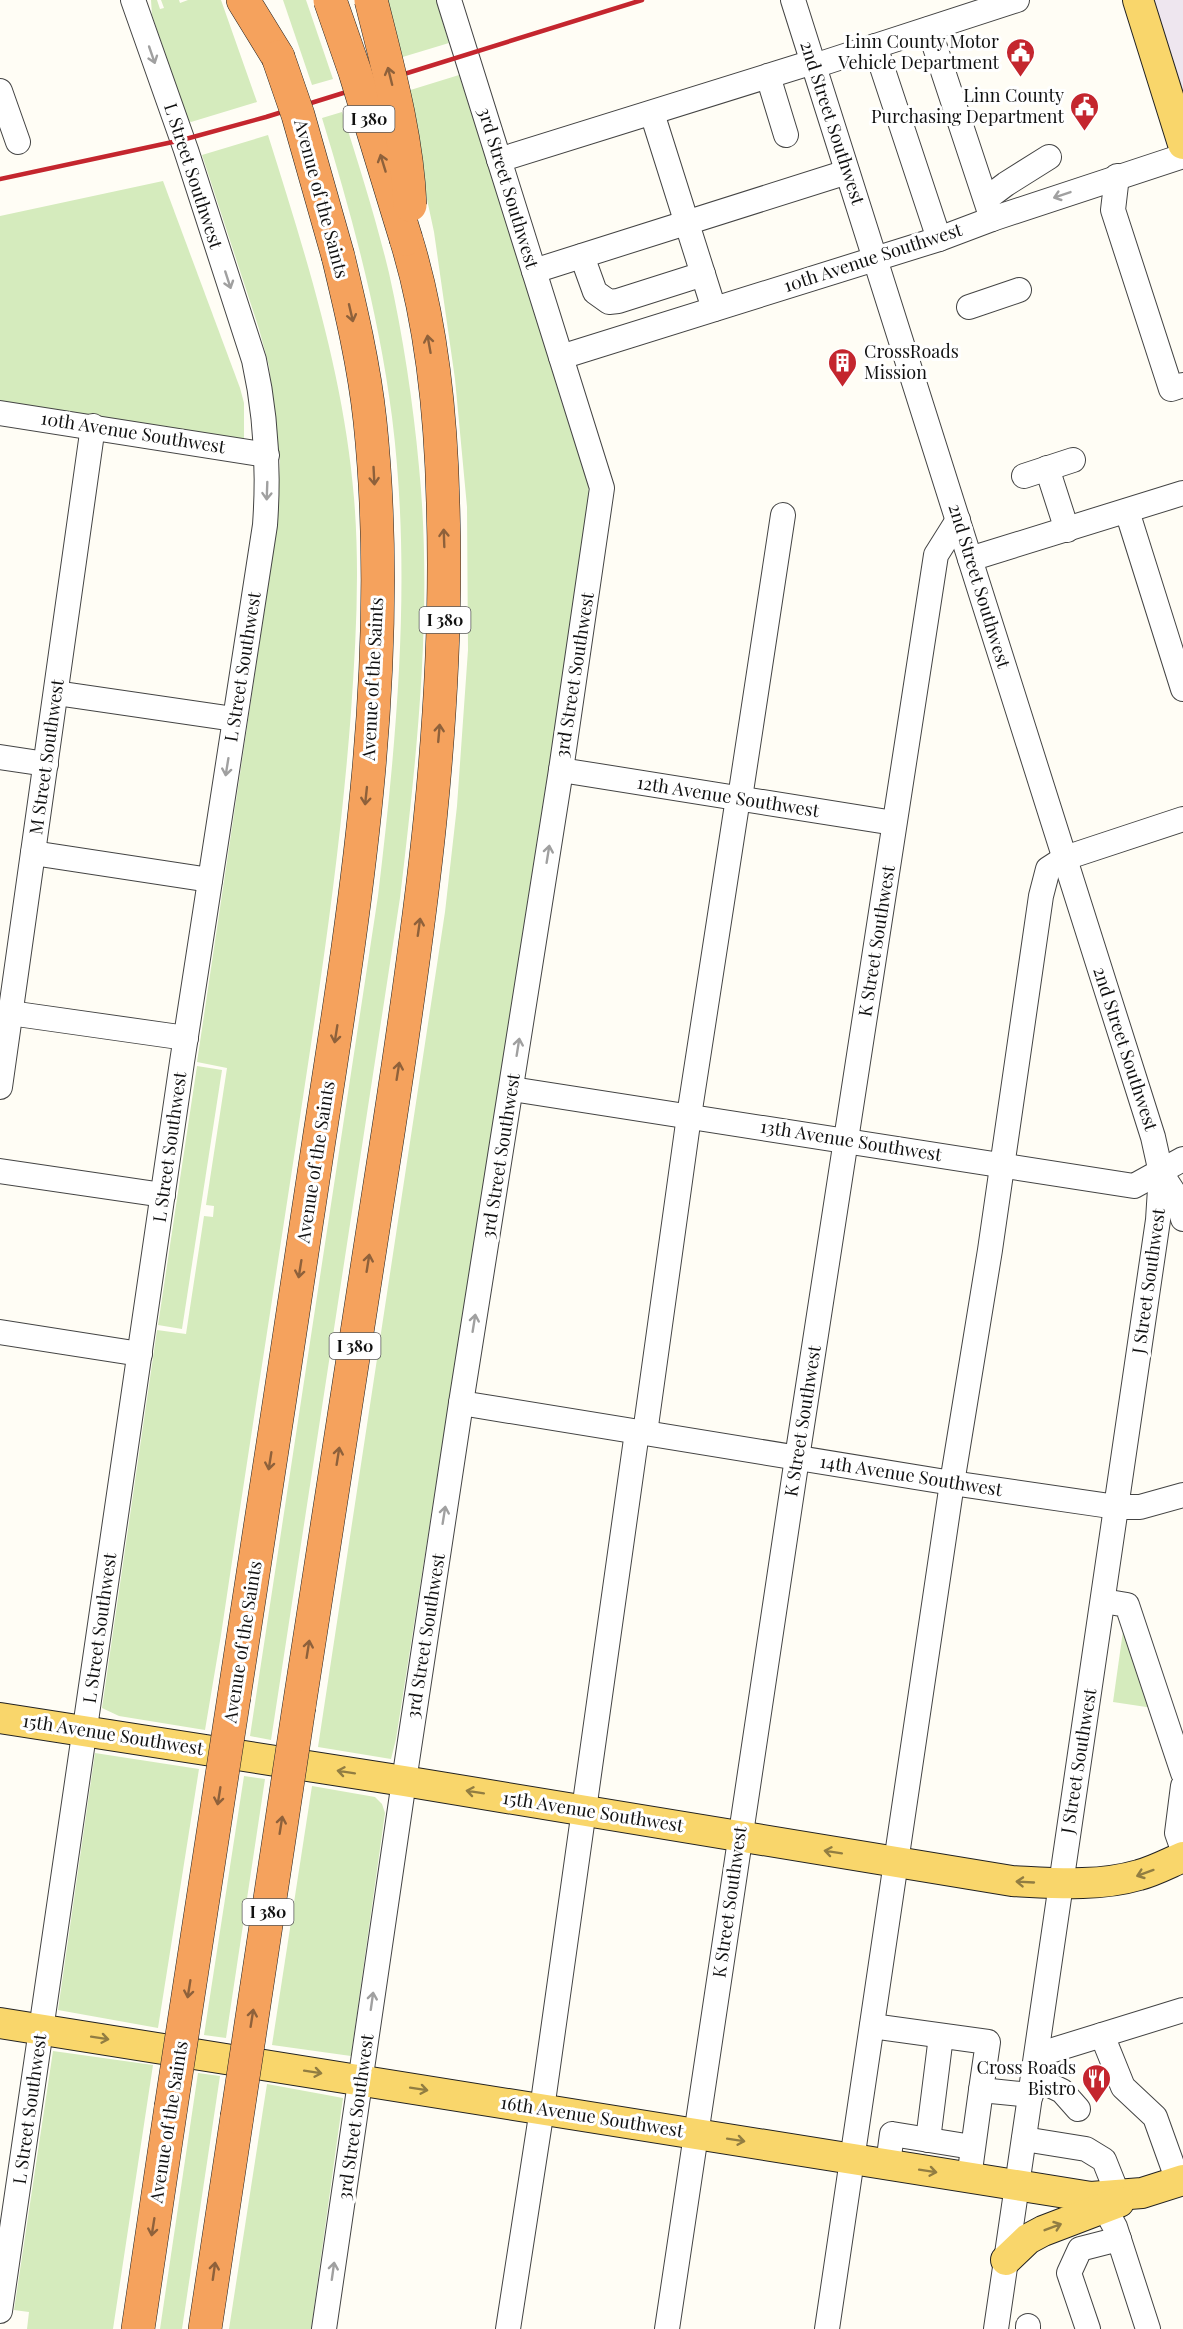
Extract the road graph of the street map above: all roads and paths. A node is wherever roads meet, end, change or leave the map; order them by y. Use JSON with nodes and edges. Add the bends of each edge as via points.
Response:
{"nodes":[{"id":1,"x":133,"y":0,"type":"edge"},
{"id":2,"x":243,"y":0,"type":"edge"},
{"id":3,"x":259,"y":0,"type":"edge"},
{"id":4,"x":330,"y":0,"type":"edge"},
{"id":5,"x":371,"y":0,"type":"edge"},
{"id":6,"x":449,"y":0,"type":"edge"},
{"id":7,"x":793,"y":0,"type":"edge"},
{"id":8,"x":1017,"y":0,"type":"edge"},
{"id":9,"x":1138,"y":0,"type":"edge"},
{"id":10,"x":929,"y":29,"type":"junction"},
{"id":11,"x":875,"y":46,"type":"junction"},
{"id":12,"x":278,"y":57,"type":"junction"},
{"id":13,"x":813,"y":64,"type":"junction"},
{"id":14,"x":768,"y":76,"type":"junction"},
{"id":15,"x":0,"y":91,"type":"edge"},
{"id":16,"x":652,"y":113,"type":"junction"},
{"id":17,"x":786,"y":135,"type":"dead end"},
{"id":18,"x":18,"y":142,"type":"dead end"},
{"id":19,"x":1183,"y":144,"type":"edge"},
{"id":20,"x":1049,"y":156,"type":"dead end"},
{"id":21,"x":1183,"y":156,"type":"edge"},
{"id":22,"x":499,"y":160,"type":"junction"},
{"id":23,"x":847,"y":172,"type":"junction"},
{"id":24,"x":1117,"y":176,"type":"junction"},
{"id":25,"x":989,"y":209,"type":"junction"},
{"id":26,"x":687,"y":223,"type":"junction"},
{"id":27,"x":939,"y":239,"type":"junction"},
{"id":28,"x":410,"y":244,"type":"junction"},
{"id":29,"x":582,"y":256,"type":"junction"},
{"id":30,"x":875,"y":259,"type":"junction"},
{"id":31,"x":534,"y":271,"type":"junction"},
{"id":32,"x":703,"y":274,"type":"junction"},
{"id":33,"x":1019,"y":291,"type":"dead end"},
{"id":34,"x":969,"y":307,"type":"dead end"},
{"id":35,"x":714,"y":309,"type":"junction"},
{"id":36,"x":561,"y":357,"type":"junction"},
{"id":37,"x":1183,"y":385,"type":"edge"},
{"id":38,"x":0,"y":413,"type":"edge"},
{"id":39,"x":93,"y":426,"type":"junction"},
{"id":40,"x":267,"y":455,"type":"junction"},
{"id":41,"x":1073,"y":460,"type":"dead end"},
{"id":42,"x":1047,"y":468,"type":"junction"},
{"id":43,"x":1024,"y":476,"type":"dead end"},
{"id":44,"x":1183,"y":493,"type":"edge"},
{"id":45,"x":1127,"y":511,"type":"junction"},
{"id":46,"x":783,"y":515,"type":"dead end"},
{"id":47,"x":958,"y":520,"type":"junction"},
{"id":48,"x":1067,"y":530,"type":"junction"},
{"id":49,"x":970,"y":559,"type":"junction"},
{"id":50,"x":1183,"y":689,"type":"edge"},
{"id":51,"x":56,"y":693,"type":"junction"},
{"id":52,"x":234,"y":719,"type":"junction"},
{"id":53,"x":0,"y":757,"type":"edge"},
{"id":54,"x":46,"y":764,"type":"junction"},
{"id":55,"x":561,"y":770,"type":"junction"},
{"id":56,"x":739,"y":798,"type":"junction"},
{"id":57,"x":1183,"y":819,"type":"edge"},
{"id":58,"x":894,"y":823,"type":"junction"},
{"id":59,"x":33,"y":853,"type":"junction"},
{"id":60,"x":1065,"y":858,"type":"junction"},
{"id":61,"x":210,"y":880,"type":"junction"},
{"id":62,"x":10,"y":1013,"type":"junction"},
{"id":63,"x":186,"y":1038,"type":"junction"},
{"id":64,"x":0,"y":1087,"type":"edge"},
{"id":65,"x":512,"y":1089,"type":"junction"},
{"id":66,"x":689,"y":1116,"type":"junction"},
{"id":67,"x":847,"y":1141,"type":"junction"},
{"id":68,"x":1183,"y":1159,"type":"edge"},
{"id":69,"x":1001,"y":1164,"type":"junction"},
{"id":70,"x":0,"y":1171,"type":"edge"},
{"id":71,"x":1161,"y":1183,"type":"junction"},
{"id":72,"x":163,"y":1195,"type":"junction"},
{"id":73,"x":1183,"y":1219,"type":"edge"},
{"id":74,"x":0,"y":1332,"type":"edge"},
{"id":75,"x":140,"y":1354,"type":"junction"},
{"id":76,"x":461,"y":1403,"type":"junction"},
{"id":77,"x":641,"y":1432,"type":"junction"},
{"id":78,"x":796,"y":1458,"type":"junction"},
{"id":79,"x":952,"y":1483,"type":"junction"},
{"id":80,"x":1183,"y":1495,"type":"edge"},
{"id":81,"x":1117,"y":1507,"type":"junction"},
{"id":82,"x":1103,"y":1601,"type":"junction"},
{"id":83,"x":0,"y":1718,"type":"edge"},
{"id":84,"x":85,"y":1731,"type":"junction"},
{"id":85,"x":1183,"y":1773,"type":"edge"},
{"id":86,"x":404,"y":1781,"type":"junction"},
{"id":87,"x":1183,"y":1786,"type":"edge"},
{"id":88,"x":583,"y":1810,"type":"junction"},
{"id":89,"x":740,"y":1836,"type":"junction"},
{"id":90,"x":1183,"y":1850,"type":"edge"},
{"id":91,"x":1183,"y":1857,"type":"edge"},
{"id":92,"x":897,"y":1862,"type":"junction"},
{"id":93,"x":1060,"y":1884,"type":"junction"},
{"id":94,"x":1183,"y":2010,"type":"edge"},
{"id":95,"x":0,"y":2022,"type":"edge"},
{"id":96,"x":872,"y":2026,"type":"junction"},
{"id":97,"x":42,"y":2029,"type":"junction"},
{"id":98,"x":1102,"y":2035,"type":"junction"},
{"id":99,"x":941,"y":2036,"type":"junction"},
{"id":100,"x":1034,"y":2075,"type":"junction"},
{"id":101,"x":361,"y":2080,"type":"junction"},
{"id":102,"x":981,"y":2090,"type":"junction"},
{"id":103,"x":542,"y":2109,"type":"junction"},
{"id":104,"x":1078,"y":2109,"type":"dead end"},
{"id":105,"x":696,"y":2134,"type":"junction"},
{"id":106,"x":1024,"y":2139,"type":"junction"},
{"id":107,"x":928,"y":2140,"type":"junction"},
{"id":108,"x":972,"y":2147,"type":"junction"},
{"id":109,"x":853,"y":2159,"type":"junction"},
{"id":110,"x":888,"y":2164,"type":"junction"},
{"id":111,"x":969,"y":2178,"type":"junction"},
{"id":112,"x":1180,"y":2181,"type":"edge"},
{"id":113,"x":1017,"y":2186,"type":"junction"},
{"id":114,"x":1121,"y":2198,"type":"junction"},
{"id":115,"x":1119,"y":2239,"type":"junction"},
{"id":116,"x":1006,"y":2260,"type":"junction"},
{"id":117,"x":0,"y":2311,"type":"edge"},
{"id":118,"x":138,"y":2329,"type":"edge"},
{"id":119,"x":205,"y":2329,"type":"edge"},
{"id":120,"x":324,"y":2329,"type":"edge"},
{"id":121,"x":508,"y":2329,"type":"edge"},
{"id":122,"x":667,"y":2329,"type":"edge"},
{"id":123,"x":827,"y":2329,"type":"edge"},
{"id":124,"x":996,"y":2329,"type":"edge"},
{"id":125,"x":1088,"y":2329,"type":"edge"},
{"id":126,"x":1148,"y":2329,"type":"edge"}],
"edges":[{"from":1,"to":40,"type":"street","name":"L Street Southwest","one_way":true,"via":[[254,360]]},
{"from":2,"to":12,"type":"highway"},
{"from":3,"to":12,"type":"highway","name":"Avenue of the Saints"},
{"from":28,"to":4,"type":"highway","number":"I 380","one_way":true,"bridge":true},
{"from":28,"to":5,"type":"highway","one_way":true,"bridge":true,"via":[[408,171],[400,119]]},
{"from":6,"to":22,"type":"street","name":"3rd Street Southwest"},
{"from":7,"to":13,"type":"street","name":"2nd Street Southwest"},
{"from":8,"to":10,"type":"street"},
{"from":9,"to":19,"type":"main road"},
{"from":10,"to":11,"type":"street"},
{"from":10,"to":25,"type":"street"},
{"from":11,"to":13,"type":"street"},
{"from":11,"to":27,"type":"street"},
{"from":12,"to":118,"type":"highway","name":"Avenue of the Saints","one_way":true,"bridge":true,"via":[[338,256],[356,333],[369,417],[378,553],[373,722],[355,905]]},
{"from":13,"to":14,"type":"street"},
{"from":13,"to":23,"type":"street","name":"2nd Street Southwest"},
{"from":14,"to":16,"type":"street"},
{"from":14,"to":17,"type":"street"},
{"from":15,"to":18,"type":"street"},
{"from":16,"to":22,"type":"street"},
{"from":16,"to":26,"type":"street"},
{"from":20,"to":25,"type":"street","via":[[1005,184]]},
{"from":21,"to":24,"type":"street","name":"10th Avenue Southwest"},
{"from":22,"to":31,"type":"street","name":"3rd Street Southwest"},
{"from":23,"to":26,"type":"street"},
{"from":23,"to":30,"type":"street","name":"2nd Street Southwest"},
{"from":24,"to":25,"type":"street","name":"10th Avenue Southwest","one_way":true},
{"from":24,"to":37,"type":"street","via":[[1113,210],[1171,389]]},
{"from":25,"to":27,"type":"street","name":"10th Avenue Southwest"},
{"from":26,"to":29,"type":"street"},
{"from":26,"to":32,"type":"street"},
{"from":27,"to":30,"type":"street","name":"10th Avenue Southwest"},
{"from":119,"to":28,"type":"highway","number":"I 380","one_way":true,"bridge":true,"via":[[419,925],[441,710],[445,556],[440,438]]},
{"from":29,"to":31,"type":"street"},
{"from":29,"to":32,"type":"street","via":[[595,292],[609,302]]},
{"from":30,"to":35,"type":"street","name":"10th Avenue Southwest"},
{"from":30,"to":47,"type":"street","name":"2nd Street Southwest"},
{"from":31,"to":36,"type":"street","name":"3rd Street Southwest"},
{"from":32,"to":35,"type":"street"},
{"from":33,"to":34,"type":"street"},
{"from":35,"to":36,"type":"street","name":"10th Avenue Southwest"},
{"from":36,"to":55,"type":"street","name":"3rd Street Southwest","via":[[602,489]]},
{"from":38,"to":39,"type":"street","name":"10th Avenue Southwest"},
{"from":39,"to":40,"type":"street","name":"10th Avenue Southwest"},
{"from":39,"to":51,"type":"street","name":"M Street Southwest"},
{"from":40,"to":52,"type":"street","name":"L Street Southwest","one_way":true,"via":[[265,525]]},
{"from":41,"to":42,"type":"street"},
{"from":42,"to":43,"type":"street"},
{"from":42,"to":48,"type":"street"},
{"from":44,"to":45,"type":"street"},
{"from":45,"to":48,"type":"street"},
{"from":45,"to":50,"type":"street"},
{"from":46,"to":56,"type":"street"},
{"from":47,"to":49,"type":"street","name":"2nd Street Southwest"},
{"from":47,"to":58,"type":"street","name":"K Street Southwest","via":[[936,555]]},
{"from":48,"to":49,"type":"street"},
{"from":49,"to":60,"type":"street","name":"2nd Street Southwest"},
{"from":51,"to":52,"type":"street"},
{"from":51,"to":54,"type":"street","name":"M Street Southwest"},
{"from":52,"to":61,"type":"street","name":"L Street Southwest","one_way":true},
{"from":53,"to":54,"type":"street"},
{"from":54,"to":59,"type":"street","name":"M Street Southwest"},
{"from":55,"to":56,"type":"street","name":"12th Avenue Southwest"},
{"from":65,"to":55,"type":"street","name":"3rd Street Southwest","one_way":true},
{"from":56,"to":58,"type":"street","name":"12th Avenue Southwest"},
{"from":56,"to":66,"type":"street"},
{"from":57,"to":60,"type":"street"},
{"from":58,"to":67,"type":"street","name":"K Street Southwest"},
{"from":59,"to":61,"type":"street"},
{"from":59,"to":62,"type":"street","name":"M Street Southwest"},
{"from":60,"to":69,"type":"street","via":[[1048,869],[1041,896]]},
{"from":60,"to":71,"type":"street","name":"2nd Street Southwest","via":[[1153,1137]]},
{"from":61,"to":63,"type":"street","name":"L Street Southwest"},
{"from":62,"to":63,"type":"street"},
{"from":62,"to":64,"type":"street","name":"M Street Southwest"},
{"from":63,"to":72,"type":"street","name":"L Street Southwest"},
{"from":65,"to":66,"type":"street","name":"13th Avenue Southwest"},
{"from":76,"to":65,"type":"street","name":"3rd Street Southwest","one_way":true},
{"from":66,"to":67,"type":"street","name":"13th Avenue Southwest"},
{"from":66,"to":77,"type":"street"},
{"from":67,"to":69,"type":"street","name":"13th Avenue Southwest"},
{"from":67,"to":78,"type":"street","name":"K Street Southwest"},
{"from":68,"to":71,"type":"street","name":"13th Avenue Southwest"},
{"from":69,"to":71,"type":"street","name":"13th Avenue Southwest","via":[[1134,1186]]},
{"from":69,"to":79,"type":"street"},
{"from":70,"to":72,"type":"street"},
{"from":71,"to":73,"type":"street","name":"2nd Street Southwest","via":[[1176,1196]]},
{"from":71,"to":81,"type":"street","name":"J Street Southwest"},
{"from":72,"to":75,"type":"street","name":"L Street Southwest"},
{"from":74,"to":75,"type":"street"},
{"from":75,"to":84,"type":"street","name":"L Street Southwest"},
{"from":76,"to":77,"type":"street","name":"14th Avenue Southwest"},
{"from":86,"to":76,"type":"street","name":"3rd Street Southwest","one_way":true},
{"from":77,"to":78,"type":"street","name":"14th Avenue Southwest"},
{"from":77,"to":88,"type":"street"},
{"from":78,"to":79,"type":"street","name":"14th Avenue Southwest"},
{"from":78,"to":89,"type":"street","name":"K Street Southwest"},
{"from":79,"to":81,"type":"street","name":"14th Avenue Southwest"},
{"from":79,"to":92,"type":"street"},
{"from":80,"to":81,"type":"street","name":"14th Avenue Southwest","via":[[1140,1507]]},
{"from":81,"to":82,"type":"street","name":"J Street Southwest"},
{"from":82,"to":85,"type":"street","via":[[1127,1605]]},
{"from":82,"to":93,"type":"street","name":"J Street Southwest"},
{"from":83,"to":84,"type":"main road","name":"15th Avenue Southwest"},
{"from":86,"to":84,"type":"main road","name":"15th Avenue Southwest","one_way":true},
{"from":84,"to":97,"type":"street","name":"L Street Southwest"},
{"from":88,"to":86,"type":"main road","name":"15th Avenue Southwest","one_way":true},
{"from":101,"to":86,"type":"street","name":"3rd Street Southwest","one_way":true},
{"from":87,"to":90,"type":"street","via":[[1177,1833]]},
{"from":88,"to":89,"type":"main road","name":"15th Avenue Southwest"},
{"from":88,"to":103,"type":"street"},
{"from":92,"to":89,"type":"main road","name":"15th Avenue Southwest","one_way":true},
{"from":89,"to":105,"type":"street","name":"K Street Southwest"},
{"from":91,"to":93,"type":"main road","name":"15th Avenue Southwest","one_way":true,"via":[[1140,1875],[1105,1882]]},
{"from":93,"to":92,"type":"main road","name":"15th Avenue Southwest","one_way":true,"via":[[1012,1881]]},
{"from":92,"to":96,"type":"street"},
{"from":93,"to":100,"type":"street","name":"J Street Southwest"},
{"from":94,"to":98,"type":"street"},
{"from":95,"to":97,"type":"main road","name":"16th Avenue Southwest"},
{"from":96,"to":99,"type":"street"},
{"from":96,"to":109,"type":"street"},
{"from":97,"to":101,"type":"main road","name":"16th Avenue Southwest","one_way":true},
{"from":97,"to":117,"type":"street","name":"L Street Southwest"},
{"from":98,"to":100,"type":"street"},
{"from":98,"to":112,"type":"street","via":[[1123,2087],[1155,2117]]},
{"from":99,"to":102,"type":"street","via":[[988,2042]]},
{"from":99,"to":107,"type":"street"},
{"from":100,"to":102,"type":"street"},
{"from":100,"to":104,"type":"street","via":[[1062,2091]]},
{"from":100,"to":106,"type":"street","name":"J Street Southwest"},
{"from":101,"to":103,"type":"main road","name":"16th Avenue Southwest","one_way":true},
{"from":120,"to":101,"type":"street","name":"3rd Street Southwest","one_way":true},
{"from":102,"to":108,"type":"street"},
{"from":103,"to":105,"type":"main road","name":"16th Avenue Southwest"},
{"from":103,"to":121,"type":"street"},
{"from":105,"to":109,"type":"main road","name":"16th Avenue Southwest","one_way":true},
{"from":105,"to":122,"type":"street","name":"K Street Southwest"},
{"from":106,"to":113,"type":"street","name":"J Street Southwest"},
{"from":106,"to":114,"type":"street","via":[[1086,2149],[1104,2160]]},
{"from":107,"to":108,"type":"street"},
{"from":107,"to":110,"type":"street","via":[[892,2134]]},
{"from":108,"to":111,"type":"street"},
{"from":109,"to":110,"type":"main road","name":"16th Avenue Southwest"},
{"from":109,"to":123,"type":"street"},
{"from":110,"to":111,"type":"main road","name":"16th Avenue Southwest","one_way":true},
{"from":111,"to":113,"type":"main road","name":"16th Avenue Southwest"},
{"from":112,"to":114,"type":"main road","name":"16th Avenue Southwest"},
{"from":113,"to":114,"type":"main road","name":"16th Avenue Southwest"},
{"from":113,"to":116,"type":"street","name":"J Street Southwest"},
{"from":114,"to":115,"type":"street"},
{"from":116,"to":114,"type":"main road","one_way":true,"via":[[1030,2237]]},
{"from":115,"to":125,"type":"street","via":[[1080,2249],[1069,2273]]},
{"from":115,"to":126,"type":"street"},
{"from":116,"to":124,"type":"street","name":"J Street Southwest"}]}
